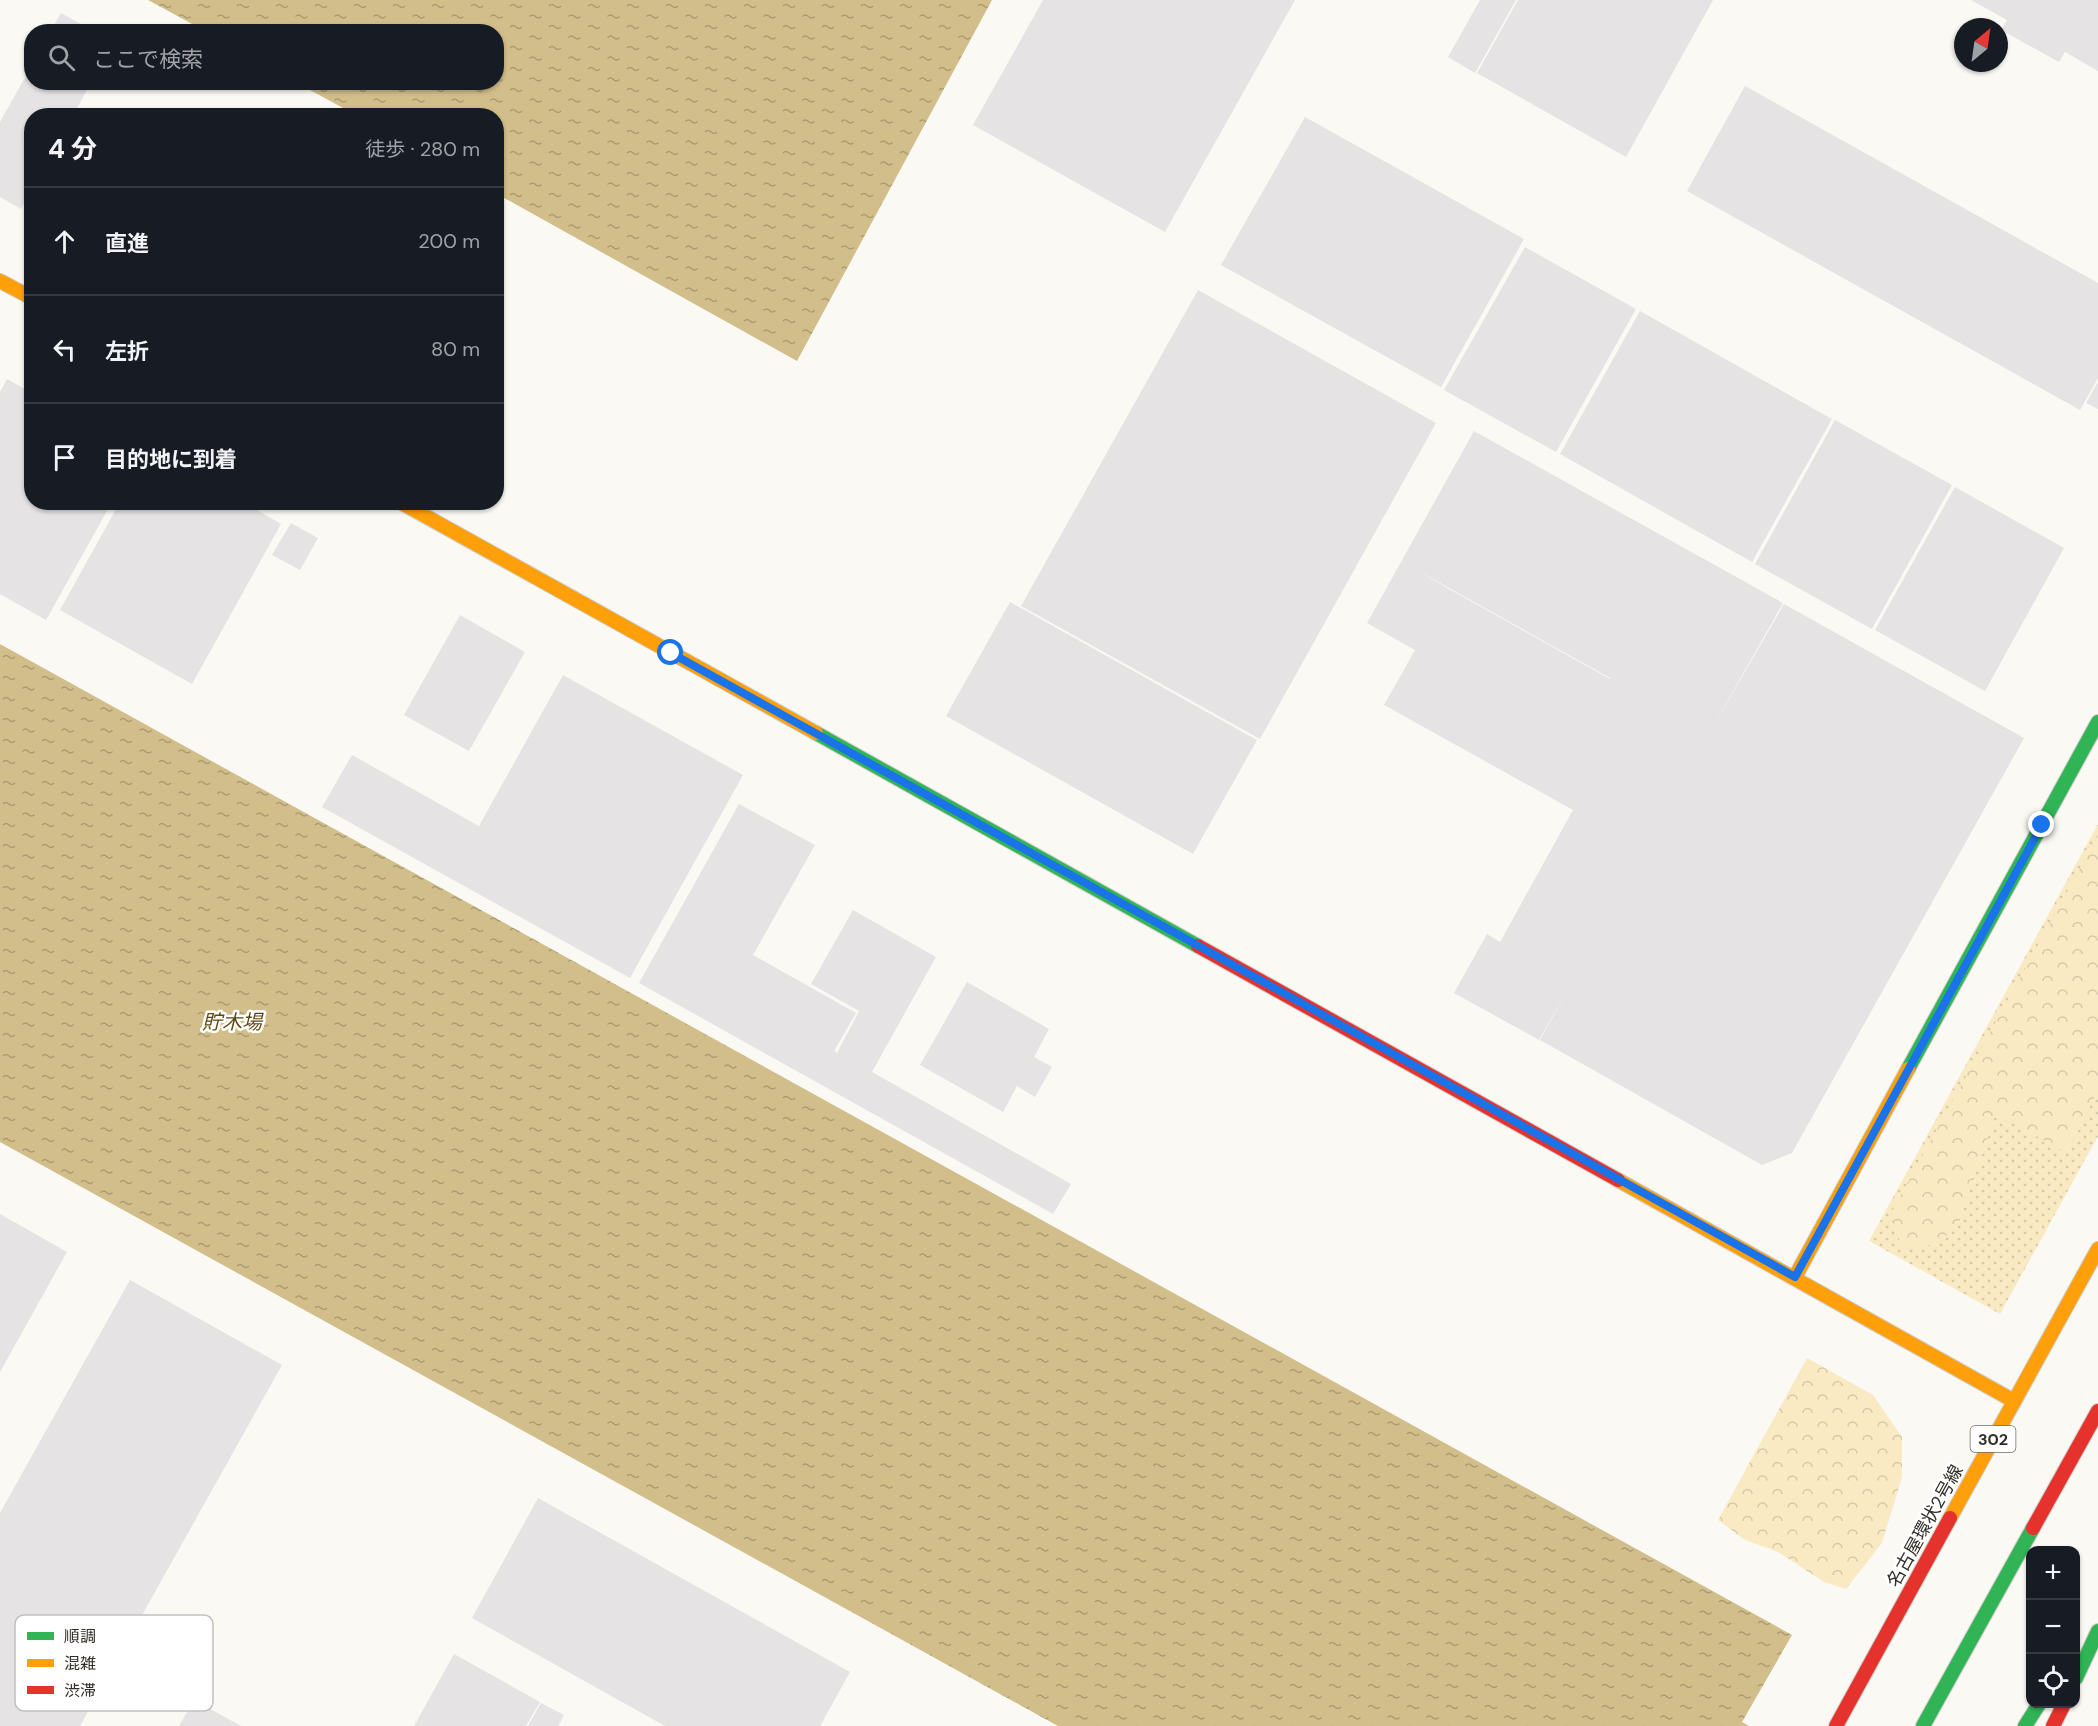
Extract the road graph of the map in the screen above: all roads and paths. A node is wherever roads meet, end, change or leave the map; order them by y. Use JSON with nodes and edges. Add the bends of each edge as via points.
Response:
{"nodes":[{"id":1,"x":0,"y":280,"type":"edge"},
{"id":2,"x":24,"y":294,"type":"edge"},
{"id":3,"x":414,"y":510,"type":"edge"},
{"id":4,"x":2098,"y":722,"type":"edge"},
{"id":5,"x":2098,"y":1249,"type":"edge"},
{"id":6,"x":1795,"y":1277,"type":"junction"},
{"id":7,"x":2014,"y":1401,"type":"junction"},
{"id":8,"x":2098,"y":1411,"type":"edge"},
{"id":9,"x":2082,"y":1440,"type":"junction"},
{"id":10,"x":2098,"y":1448,"type":"edge"},
{"id":11,"x":2092,"y":1616,"type":"dead end"},
{"id":12,"x":2098,"y":1631,"type":"edge"},
{"id":13,"x":2081,"y":1634,"type":"dead end"},
{"id":14,"x":2080,"y":1669,"type":"edge"},
{"id":15,"x":2036,"y":1708,"type":"edge"},
{"id":16,"x":2062,"y":1708,"type":"edge"},
{"id":17,"x":1836,"y":1726,"type":"edge"},
{"id":18,"x":1923,"y":1726,"type":"edge"},
{"id":19,"x":2025,"y":1726,"type":"edge"},
{"id":20,"x":2053,"y":1726,"type":"edge"}],
"edges":[{"from":1,"to":2,"type":"main road"},
{"from":3,"to":6,"type":"main road"},
{"from":4,"to":6,"type":"main road"},
{"from":5,"to":7,"type":"main road","name":"名古屋環状2号線","number":"302"},
{"from":6,"to":7,"type":"main road"},
{"from":7,"to":17,"type":"main road","name":"名古屋環状2号線","number":"302"},
{"from":8,"to":9,"type":"main road"},
{"from":9,"to":10,"type":"main road"},
{"from":9,"to":18,"type":"main road"},
{"from":11,"to":13,"type":"main road"},
{"from":12,"to":14,"type":"main road"},
{"from":15,"to":19,"type":"main road"},
{"from":16,"to":20,"type":"main road"}]}
